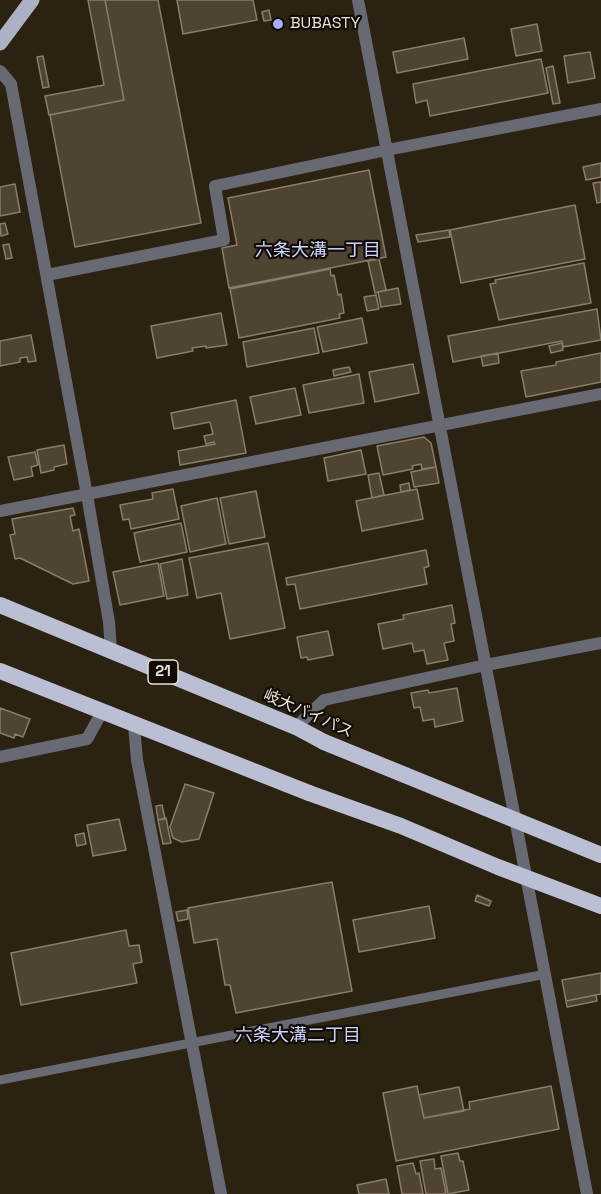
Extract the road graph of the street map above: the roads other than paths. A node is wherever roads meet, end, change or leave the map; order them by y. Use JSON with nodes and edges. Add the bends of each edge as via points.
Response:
{"nodes":[{"id":1,"x":358,"y":0,"type":"edge"},
{"id":2,"x":26,"y":3,"type":"edge"},
{"id":3,"x":0,"y":43,"type":"edge"},
{"id":4,"x":0,"y":71,"type":"edge"},
{"id":5,"x":601,"y":109,"type":"edge"},
{"id":6,"x":387,"y":150,"type":"junction"},
{"id":7,"x":47,"y":275,"type":"junction"},
{"id":8,"x":601,"y":394,"type":"edge"},
{"id":9,"x":440,"y":426,"type":"junction"},
{"id":10,"x":87,"y":495,"type":"junction"},
{"id":11,"x":0,"y":512,"type":"edge"},
{"id":12,"x":0,"y":606,"type":"edge"},
{"id":13,"x":601,"y":643,"type":"edge"},
{"id":14,"x":111,"y":651,"type":"junction"},
{"id":15,"x":486,"y":665,"type":"junction"},
{"id":16,"x":0,"y":671,"type":"edge"},
{"id":17,"x":102,"y":712,"type":"junction"},
{"id":18,"x":134,"y":725,"type":"junction"},
{"id":19,"x":296,"y":728,"type":"junction"},
{"id":20,"x":0,"y":757,"type":"edge"},
{"id":21,"x":601,"y":855,"type":"edge"},
{"id":22,"x":601,"y":906,"type":"edge"},
{"id":23,"x":546,"y":974,"type":"junction"},
{"id":24,"x":192,"y":1043,"type":"junction"},
{"id":25,"x":0,"y":1080,"type":"edge"},
{"id":26,"x":221,"y":1194,"type":"edge"},
{"id":27,"x":587,"y":1194,"type":"edge"}],
"edges":[{"from":1,"to":6,"type":"street"},
{"from":2,"to":3,"type":"main road"},
{"from":4,"to":7,"type":"street","via":[[11,84]]},
{"from":5,"to":6,"type":"street"},
{"from":6,"to":7,"type":"street","via":[[215,186],[224,240]]},
{"from":6,"to":9,"type":"street"},
{"from":7,"to":10,"type":"street"},
{"from":8,"to":9,"type":"street"},
{"from":9,"to":10,"type":"street"},
{"from":9,"to":15,"type":"street"},
{"from":10,"to":11,"type":"street"},
{"from":10,"to":14,"type":"street"},
{"from":12,"to":14,"type":"highway","name":"岐大バイパス","number":"21"},
{"from":13,"to":15,"type":"street"},
{"from":14,"to":19,"type":"highway","name":"岐大バイパス","number":"21"},
{"from":15,"to":19,"type":"street","via":[[324,700]]},
{"from":15,"to":23,"type":"street"},
{"from":16,"to":17,"type":"highway"},
{"from":17,"to":18,"type":"highway"},
{"from":17,"to":20,"type":"street","via":[[87,739]]},
{"from":18,"to":22,"type":"highway","bridge":true},
{"from":18,"to":24,"type":"street","via":[[137,760]]},
{"from":19,"to":21,"type":"highway","name":"岐大バイパス","number":"21","bridge":true},
{"from":23,"to":24,"type":"lane"},
{"from":23,"to":27,"type":"street"},
{"from":24,"to":25,"type":"lane"},
{"from":24,"to":26,"type":"street"}]}
